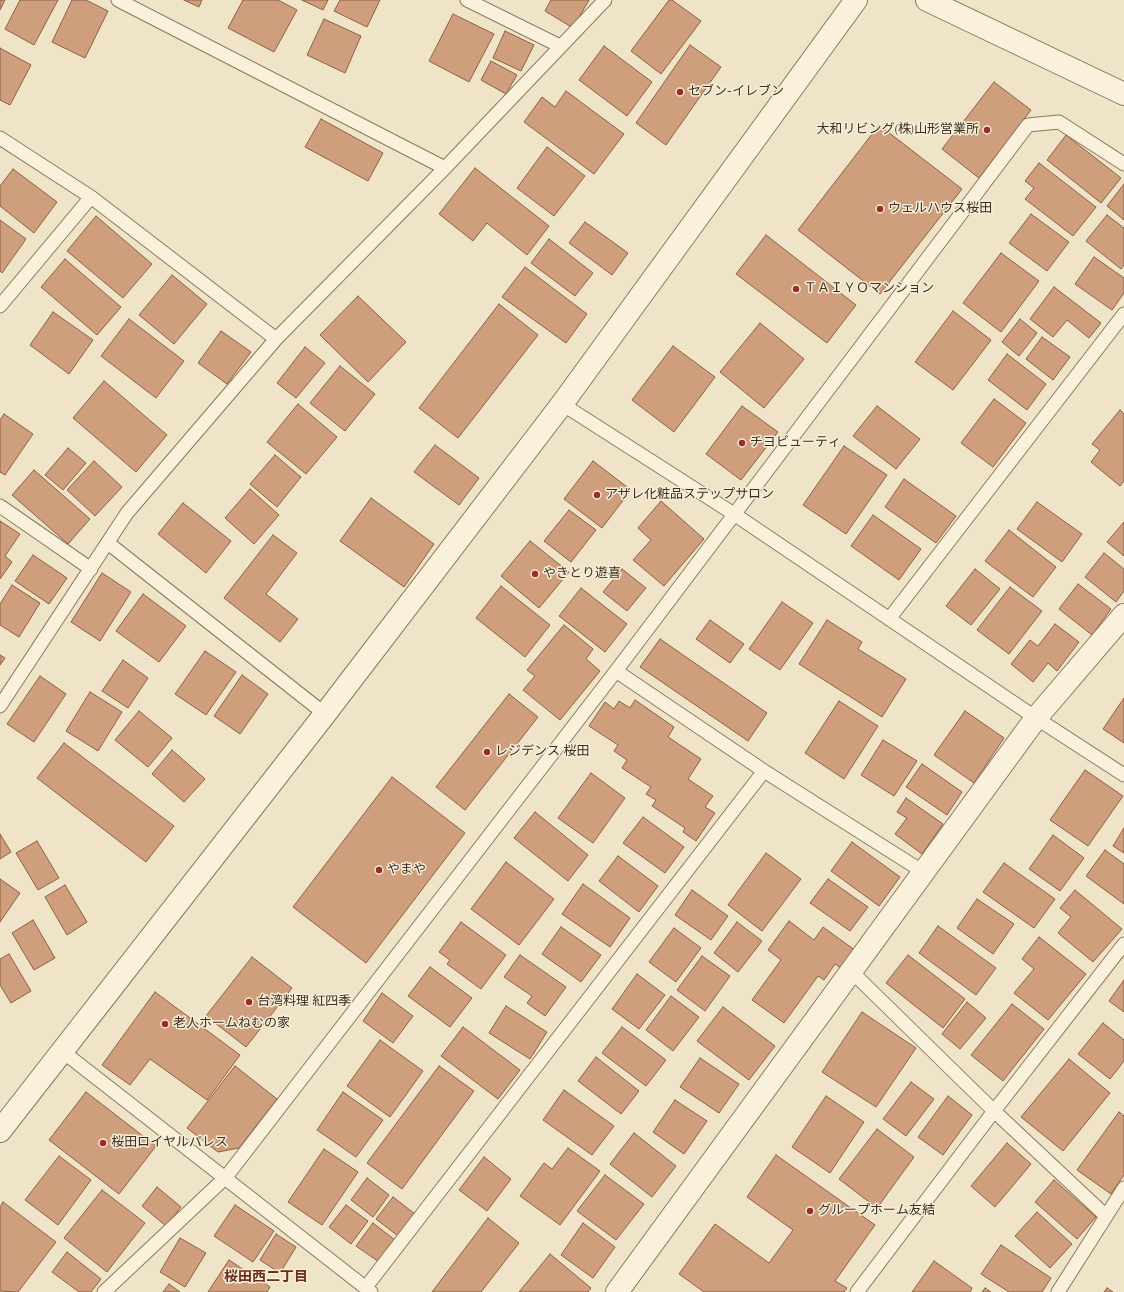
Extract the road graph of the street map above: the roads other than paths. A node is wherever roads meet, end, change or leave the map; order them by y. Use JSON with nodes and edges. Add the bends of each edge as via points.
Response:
{"nodes":[{"id":1,"x":118,"y":0,"type":"edge"},
{"id":2,"x":467,"y":0,"type":"edge"},
{"id":3,"x":606,"y":0,"type":"edge"},
{"id":4,"x":856,"y":0,"type":"edge"},
{"id":5,"x":927,"y":0,"type":"edge"},
{"id":6,"x":560,"y":46,"type":"junction"},
{"id":7,"x":1124,"y":94,"type":"edge"},
{"id":8,"x":0,"y":138,"type":"edge"},
{"id":9,"x":1124,"y":164,"type":"edge"},
{"id":10,"x":444,"y":168,"type":"junction"},
{"id":11,"x":91,"y":197,"type":"junction"},
{"id":12,"x":0,"y":306,"type":"edge"},
{"id":13,"x":1124,"y":314,"type":"edge"},
{"id":14,"x":276,"y":338,"type":"junction"},
{"id":15,"x":562,"y":404,"type":"junction"},
{"id":16,"x":0,"y":506,"type":"edge"},
{"id":17,"x":734,"y":514,"type":"junction"},
{"id":18,"x":108,"y":543,"type":"junction"},
{"id":19,"x":91,"y":569,"type":"junction"},
{"id":20,"x":1124,"y":615,"type":"edge"},
{"id":21,"x":889,"y":619,"type":"junction"},
{"id":22,"x":616,"y":671,"type":"junction"},
{"id":23,"x":0,"y":706,"type":"edge"},
{"id":24,"x":325,"y":714,"type":"junction"},
{"id":25,"x":1036,"y":718,"type":"junction"},
{"id":26,"x":764,"y":771,"type":"junction"},
{"id":27,"x":1124,"y":775,"type":"edge"},
{"id":28,"x":925,"y":873,"type":"junction"},
{"id":29,"x":1124,"y":944,"type":"edge"},
{"id":30,"x":851,"y":971,"type":"junction"},
{"id":31,"x":62,"y":1051,"type":"junction"},
{"id":32,"x":994,"y":1111,"type":"junction"},
{"id":33,"x":0,"y":1131,"type":"edge"},
{"id":34,"x":226,"y":1177,"type":"junction"},
{"id":35,"x":1124,"y":1188,"type":"edge"},
{"id":36,"x":1105,"y":1215,"type":"junction"},
{"id":37,"x":369,"y":1290,"type":"edge"},
{"id":38,"x":104,"y":1292,"type":"edge"},
{"id":39,"x":617,"y":1292,"type":"edge"},
{"id":40,"x":857,"y":1292,"type":"edge"},
{"id":41,"x":1058,"y":1292,"type":"edge"}],
"edges":[{"from":1,"to":10,"type":"lane"},
{"from":2,"to":6,"type":"lane"},
{"from":3,"to":6,"type":"lane"},
{"from":4,"to":15,"type":"street"},
{"from":5,"to":7,"type":"street"},
{"from":6,"to":10,"type":"lane"},
{"from":8,"to":11,"type":"lane"},
{"from":9,"to":17,"type":"lane","via":[[1059,122],[1028,125]]},
{"from":10,"to":14,"type":"lane"},
{"from":11,"to":12,"type":"lane"},
{"from":11,"to":14,"type":"lane"},
{"from":13,"to":21,"type":"lane"},
{"from":14,"to":18,"type":"lane","via":[[127,513]]},
{"from":15,"to":17,"type":"lane"},
{"from":15,"to":24,"type":"street"},
{"from":16,"to":19,"type":"lane"},
{"from":17,"to":21,"type":"lane"},
{"from":17,"to":22,"type":"lane"},
{"from":18,"to":19,"type":"lane"},
{"from":18,"to":24,"type":"lane"},
{"from":19,"to":23,"type":"lane"},
{"from":20,"to":25,"type":"street"},
{"from":21,"to":25,"type":"lane"},
{"from":22,"to":26,"type":"lane"},
{"from":22,"to":34,"type":"lane"},
{"from":24,"to":31,"type":"street"},
{"from":25,"to":27,"type":"lane"},
{"from":25,"to":28,"type":"street"},
{"from":26,"to":28,"type":"lane"},
{"from":26,"to":37,"type":"lane"},
{"from":28,"to":30,"type":"street"},
{"from":29,"to":32,"type":"lane"},
{"from":30,"to":32,"type":"lane"},
{"from":30,"to":39,"type":"street"},
{"from":31,"to":33,"type":"street"},
{"from":31,"to":34,"type":"lane"},
{"from":32,"to":36,"type":"lane"},
{"from":32,"to":40,"type":"lane"},
{"from":34,"to":37,"type":"lane"},
{"from":34,"to":38,"type":"lane"},
{"from":35,"to":36,"type":"lane"},
{"from":36,"to":41,"type":"lane"}]}
